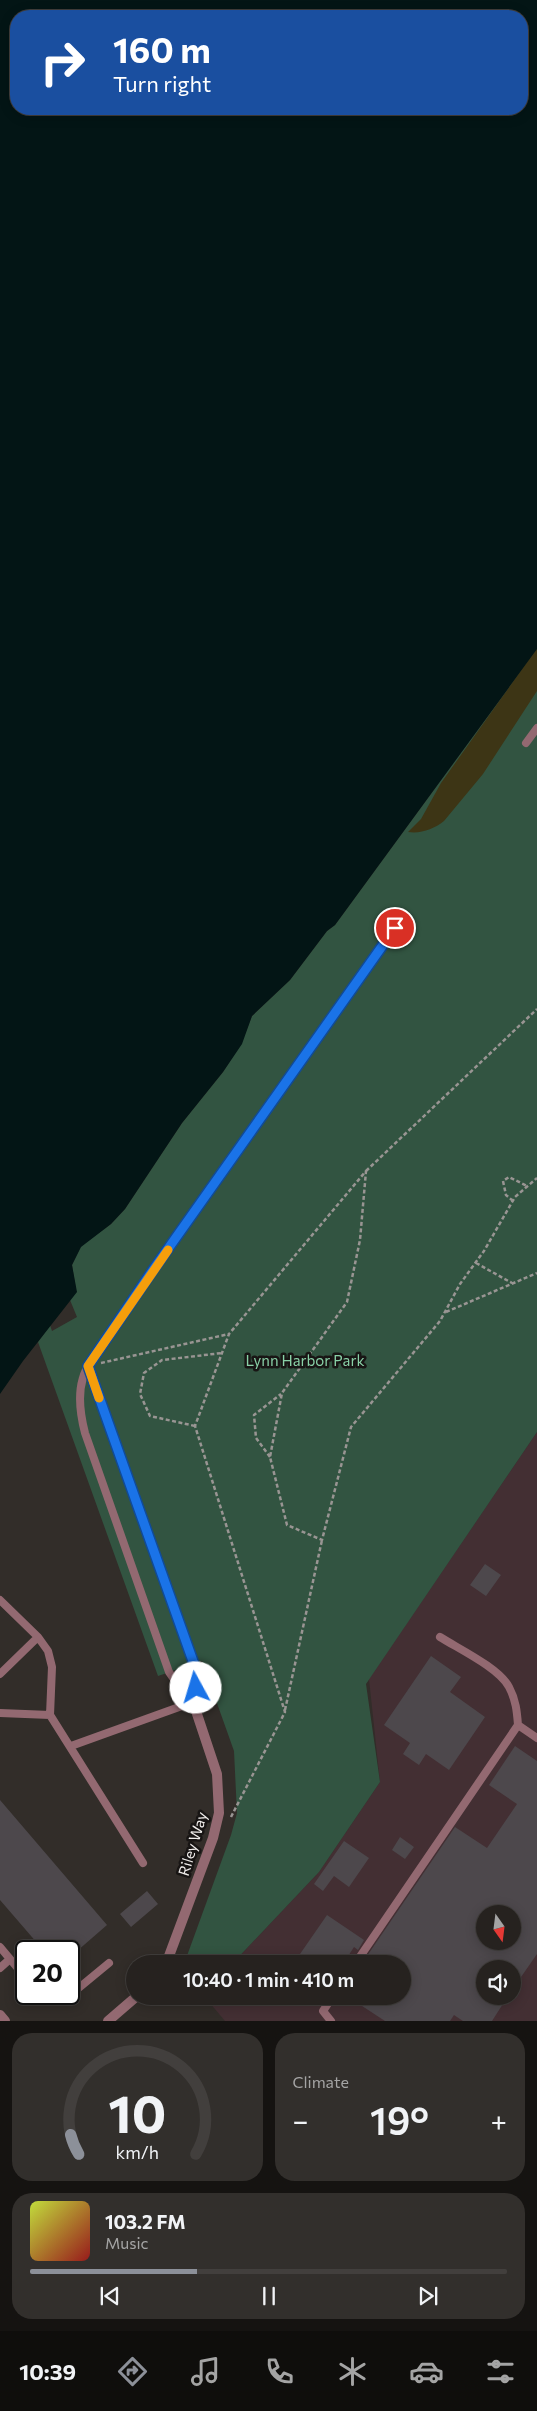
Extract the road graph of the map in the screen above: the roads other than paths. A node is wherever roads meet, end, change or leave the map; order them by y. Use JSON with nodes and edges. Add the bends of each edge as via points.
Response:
{"nodes":[{"id":1,"x":537,"y":728,"type":"edge"},
{"id":2,"x":526,"y":743,"type":"dead end"},
{"id":3,"x":403,"y":917,"type":"dead end"},
{"id":4,"x":88,"y":1366,"type":"junction"},
{"id":5,"x":0,"y":1600,"type":"edge"},
{"id":6,"x":38,"y":1637,"type":"junction"},
{"id":7,"x":440,"y":1637,"type":"dead end"},
{"id":8,"x":0,"y":1674,"type":"edge"},
{"id":9,"x":193,"y":1702,"type":"junction"},
{"id":10,"x":0,"y":1712,"type":"edge"},
{"id":11,"x":50,"y":1715,"type":"junction"},
{"id":12,"x":518,"y":1726,"type":"junction"},
{"id":13,"x":537,"y":1738,"type":"edge"},
{"id":14,"x":71,"y":1746,"type":"junction"},
{"id":15,"x":143,"y":1863,"type":"dead end"},
{"id":16,"x":0,"y":1947,"type":"edge"},
{"id":17,"x":169,"y":1955,"type":"edge"},
{"id":18,"x":361,"y":1955,"type":"edge"},
{"id":19,"x":10,"y":1959,"type":"junction"},
{"id":20,"x":109,"y":1963,"type":"dead end"},
{"id":21,"x":15,"y":1965,"type":"edge"},
{"id":22,"x":0,"y":1968,"type":"edge"},
{"id":23,"x":80,"y":1987,"type":"edge"},
{"id":24,"x":127,"y":2005,"type":"edge"},
{"id":25,"x":327,"y":2005,"type":"edge"},
{"id":26,"x":0,"y":2015,"type":"edge"},
{"id":27,"x":5,"y":2021,"type":"edge"},
{"id":28,"x":108,"y":2021,"type":"edge"},
{"id":29,"x":331,"y":2021,"type":"edge"}],
"edges":[{"from":1,"to":2,"type":"lane"},
{"from":3,"to":4,"type":"lane"},
{"from":4,"to":9,"type":"lane","via":[[194,1664],[196,1688]]},
{"from":4,"to":9,"type":"lane","via":[[79,1389],[85,1433],[169,1672]]},
{"from":5,"to":6,"type":"lane"},
{"from":6,"to":8,"type":"lane"},
{"from":6,"to":11,"type":"lane","via":[[48,1652],[52,1667]]},
{"from":7,"to":12,"type":"lane","via":[[501,1676],[516,1705]]},
{"from":9,"to":14,"type":"lane"},
{"from":9,"to":17,"type":"street","name":"Riley Way","via":[[216,1769],[219,1814]]},
{"from":10,"to":11,"type":"lane"},
{"from":11,"to":14,"type":"lane"},
{"from":12,"to":13,"type":"lane"},
{"from":12,"to":18,"type":"lane"},
{"from":14,"to":15,"type":"lane"},
{"from":16,"to":19,"type":"lane"},
{"from":19,"to":21,"type":"lane"},
{"from":19,"to":22,"type":"lane"},
{"from":20,"to":23,"type":"lane"},
{"from":24,"to":28,"type":"street"},
{"from":25,"to":29,"type":"lane","via":[[323,2010]]},
{"from":26,"to":27,"type":"street"}]}
